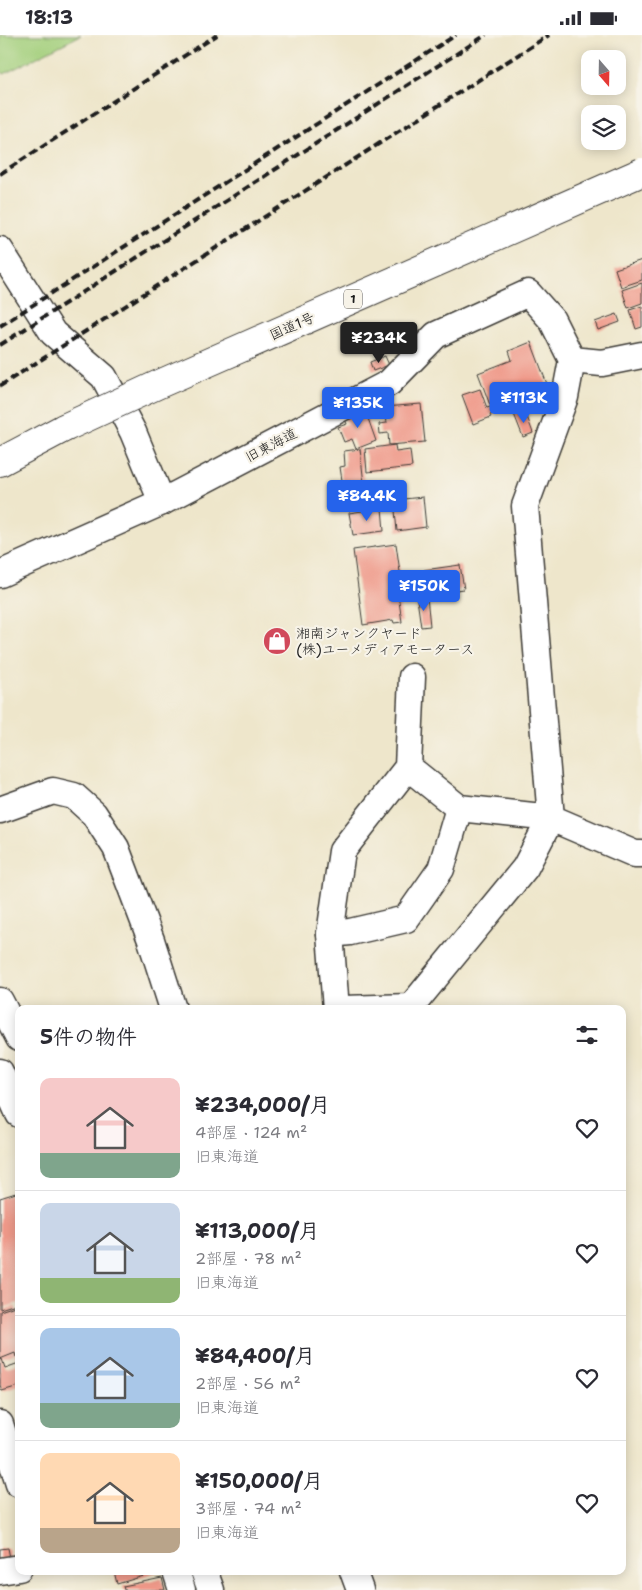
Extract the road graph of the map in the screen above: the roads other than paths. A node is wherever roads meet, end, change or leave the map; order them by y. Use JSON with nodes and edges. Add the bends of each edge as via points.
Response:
{"nodes":[{"id":1,"x":642,"y":171,"type":"edge"},
{"id":2,"x":0,"y":250,"type":"edge"},
{"id":3,"x":642,"y":355,"type":"edge"},
{"id":4,"x":572,"y":360,"type":"junction"},
{"id":5,"x":0,"y":462,"type":"edge"},
{"id":6,"x":162,"y":502,"type":"junction"},
{"id":7,"x":0,"y":574,"type":"edge"},
{"id":8,"x":412,"y":677,"type":"dead end"},
{"id":9,"x":408,"y":767,"type":"junction"},
{"id":10,"x":459,"y":807,"type":"junction"},
{"id":11,"x":0,"y":809,"type":"edge"},
{"id":12,"x":551,"y":818,"type":"junction"},
{"id":13,"x":642,"y":854,"type":"edge"},
{"id":14,"x":330,"y":934,"type":"junction"},
{"id":15,"x":0,"y":1001,"type":"edge"},
{"id":16,"x":172,"y":1005,"type":"edge"},
{"id":17,"x":336,"y":1005,"type":"edge"},
{"id":18,"x":413,"y":1005,"type":"edge"},
{"id":19,"x":15,"y":1030,"type":"edge"},
{"id":20,"x":0,"y":1072,"type":"edge"},
{"id":21,"x":15,"y":1105,"type":"edge"},
{"id":22,"x":0,"y":1424,"type":"edge"},
{"id":23,"x":15,"y":1471,"type":"edge"},
{"id":24,"x":15,"y":1569,"type":"edge"},
{"id":25,"x":0,"y":1571,"type":"edge"},
{"id":26,"x":177,"y":1575,"type":"edge"},
{"id":27,"x":205,"y":1575,"type":"edge"},
{"id":28,"x":354,"y":1575,"type":"edge"},
{"id":29,"x":182,"y":1590,"type":"edge"},
{"id":30,"x":211,"y":1590,"type":"edge"},
{"id":31,"x":360,"y":1590,"type":"edge"}],
"edges":[{"from":1,"to":5,"type":"highway","name":"国道1号","number":"1","bridge":true,"via":[[157,385]]},
{"from":2,"to":6,"type":"street","via":[[53,333],[104,377],[133,432]]},
{"from":3,"to":4,"type":"street","via":[[602,363]]},
{"from":4,"to":6,"type":"street","name":"旧東海道","via":[[552,320],[528,293],[436,335],[389,383]]},
{"from":4,"to":12,"type":"street","via":[[566,397],[525,506]]},
{"from":6,"to":7,"type":"street","name":"旧東海道"},
{"from":8,"to":9,"type":"street"},
{"from":9,"to":10,"type":"street"},
{"from":9,"to":14,"type":"street","via":[[342,851]]},
{"from":10,"to":12,"type":"street"},
{"from":10,"to":14,"type":"street","via":[[442,869],[406,919]]},
{"from":11,"to":16,"type":"street","via":[[53,791],[74,796],[94,814],[116,849]]},
{"from":12,"to":13,"type":"street","via":[[635,854]]},
{"from":12,"to":18,"type":"street","via":[[525,868]]},
{"from":14,"to":17,"type":"street"},
{"from":15,"to":19,"type":"street"},
{"from":20,"to":21,"type":"street"},
{"from":22,"to":23,"type":"street"},
{"from":24,"to":25,"type":"street"},
{"from":26,"to":29,"type":"street"},
{"from":27,"to":30,"type":"street"},
{"from":28,"to":31,"type":"street"}]}
